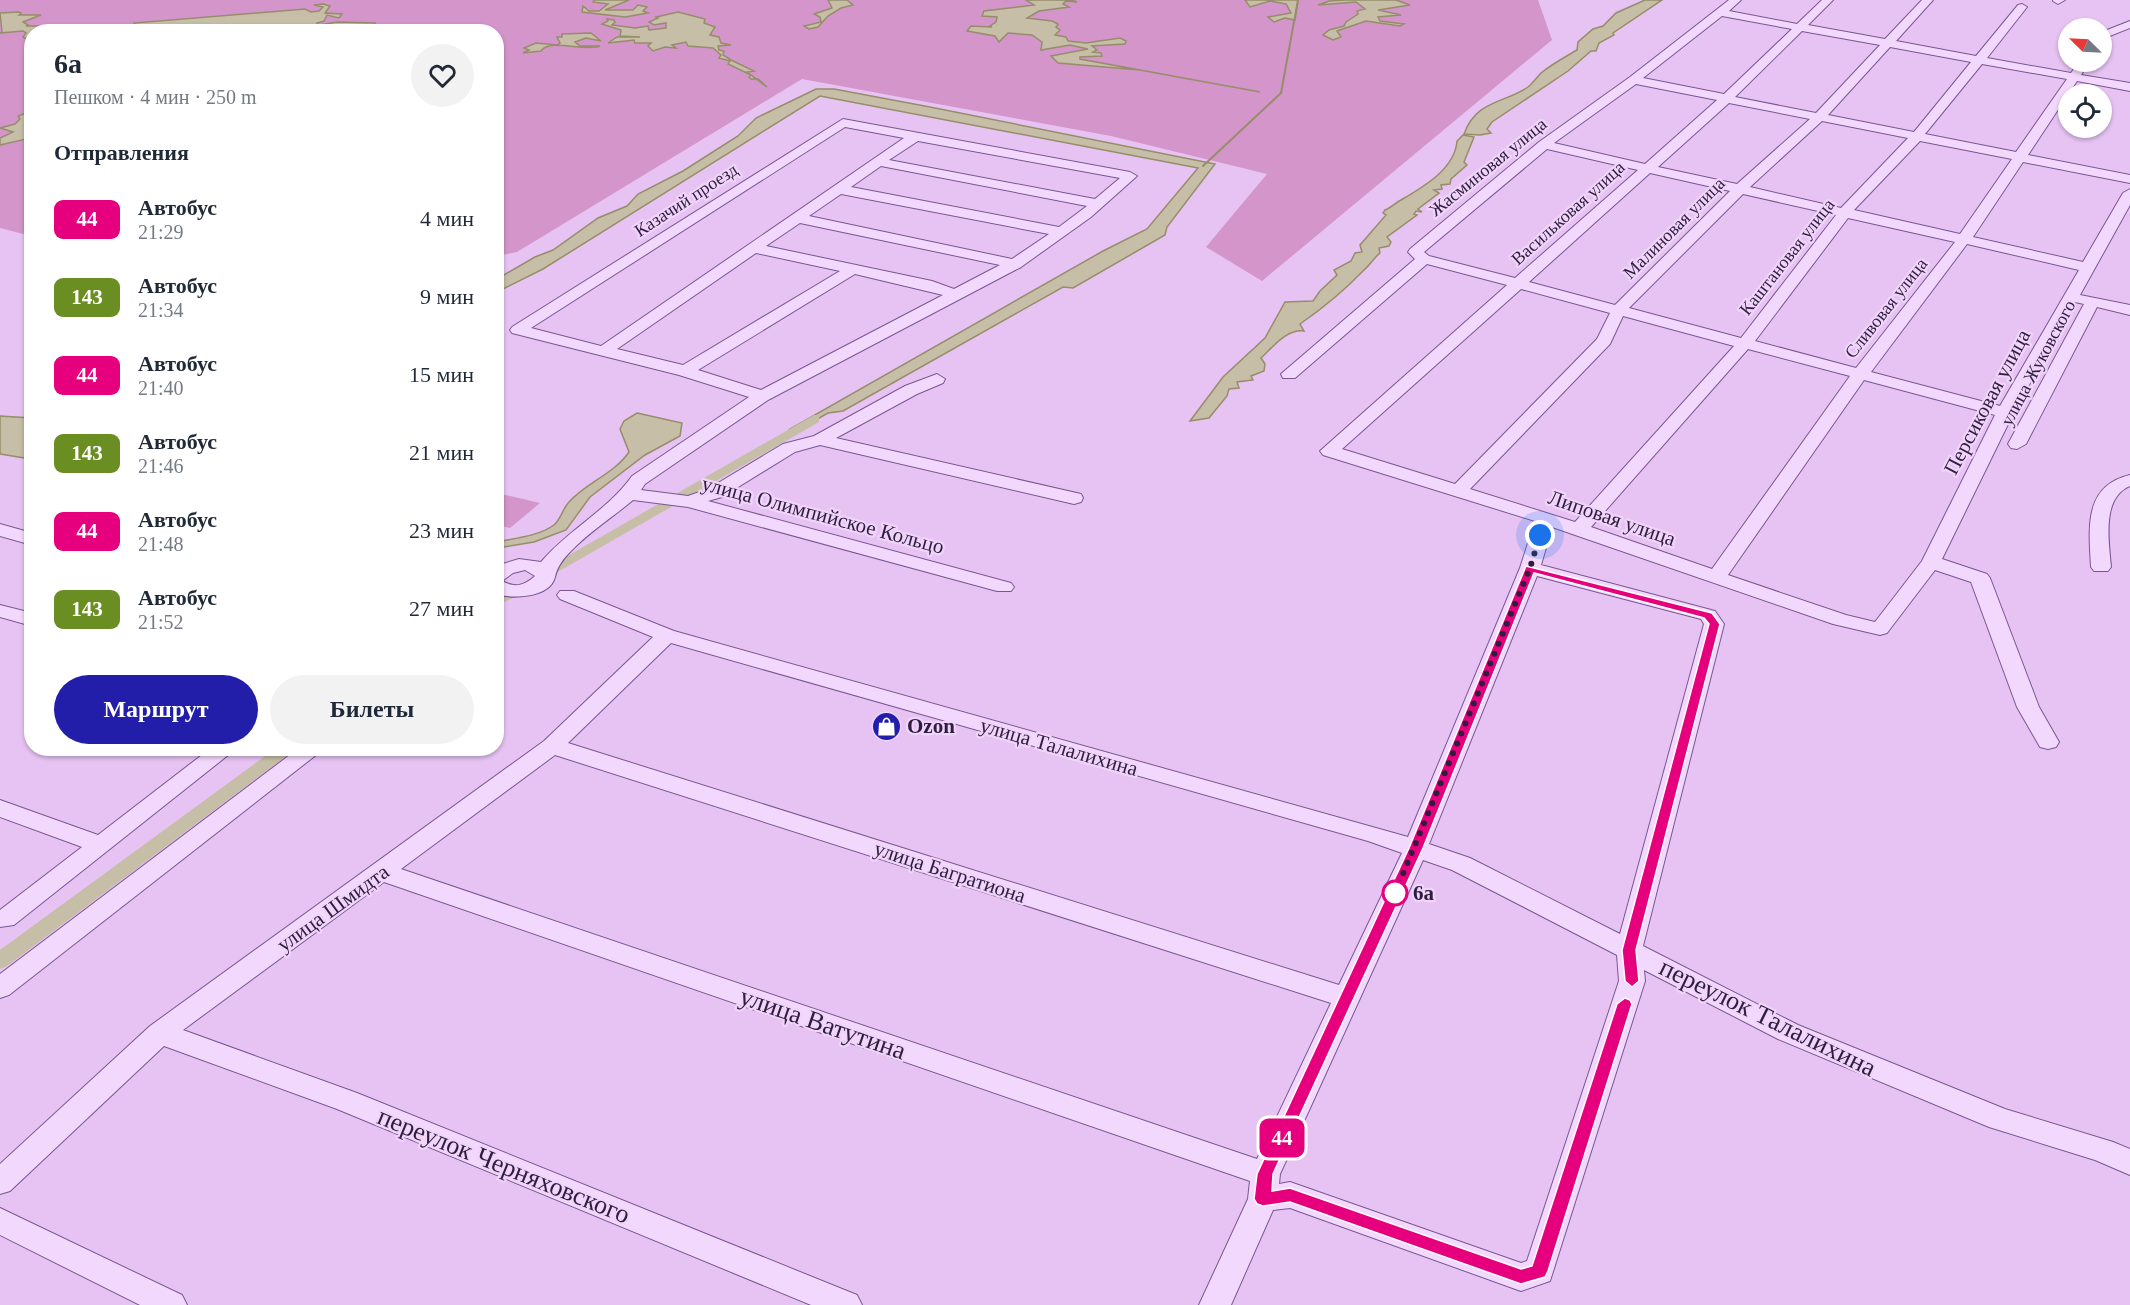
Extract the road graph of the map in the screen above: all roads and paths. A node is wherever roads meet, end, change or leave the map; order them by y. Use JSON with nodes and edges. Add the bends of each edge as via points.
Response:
{"nodes":[{"id":1,"x":1736,"y":0,"type":"edge"},
{"id":2,"x":1828,"y":0,"type":"edge"},
{"id":3,"x":1928,"y":0,"type":"edge"},
{"id":4,"x":2022,"y":7,"type":"dead end"},
{"id":5,"x":1721,"y":13,"type":"junction"},
{"id":6,"x":2130,"y":24,"type":"edge"},
{"id":7,"x":1799,"y":27,"type":"junction"},
{"id":8,"x":2112,"y":32,"type":"edge"},
{"id":9,"x":1890,"y":44,"type":"junction"},
{"id":10,"x":1980,"y":60,"type":"junction"},
{"id":11,"x":2077,"y":72,"type":"edge"},
{"id":12,"x":2074,"y":77,"type":"junction"},
{"id":13,"x":1634,"y":80,"type":"junction"},
{"id":14,"x":2130,"y":87,"type":"edge"},
{"id":15,"x":1727,"y":98,"type":"junction"},
{"id":16,"x":1819,"y":117,"type":"junction"},
{"id":17,"x":916,"y":136,"type":"junction"},
{"id":18,"x":1917,"y":136,"type":"junction"},
{"id":19,"x":1544,"y":145,"type":"junction"},
{"id":20,"x":2020,"y":157,"type":"junction"},
{"id":21,"x":878,"y":162,"type":"junction"},
{"id":22,"x":1648,"y":168,"type":"junction"},
{"id":23,"x":2130,"y":179,"type":"edge"},
{"id":24,"x":1741,"y":188,"type":"junction"},
{"id":25,"x":839,"y":189,"type":"junction"},
{"id":26,"x":2130,"y":193,"type":"edge"},
{"id":27,"x":1097,"y":204,"type":"junction"},
{"id":28,"x":1846,"y":211,"type":"junction"},
{"id":29,"x":798,"y":218,"type":"junction"},
{"id":30,"x":1061,"y":232,"type":"junction"},
{"id":31,"x":1965,"y":238,"type":"junction"},
{"id":32,"x":754,"y":248,"type":"junction"},
{"id":33,"x":1424,"y":259,"type":"junction"},
{"id":34,"x":1016,"y":264,"type":"junction"},
{"id":35,"x":2087,"y":267,"type":"junction"},
{"id":36,"x":853,"y":269,"type":"junction"},
{"id":37,"x":1519,"y":283,"type":"junction"},
{"id":38,"x":956,"y":295,"type":"junction"},
{"id":39,"x":2069,"y":296,"type":"junction"},
{"id":40,"x":2093,"y":301,"type":"junction"},
{"id":41,"x":1619,"y":309,"type":"junction"},
{"id":42,"x":2130,"y":310,"type":"edge"},
{"id":43,"x":1746,"y":342,"type":"junction"},
{"id":44,"x":604,"y":351,"type":"junction"},
{"id":45,"x":685,"y":371,"type":"junction"},
{"id":46,"x":1289,"y":374,"type":"dead end"},
{"id":47,"x":1861,"y":374,"type":"junction"},
{"id":48,"x":937,"y":379,"type":"dead end"},
{"id":49,"x":762,"y":396,"type":"junction"},
{"id":50,"x":2005,"y":412,"type":"junction"},
{"id":51,"x":820,"y":440,"type":"junction"},
{"id":52,"x":2017,"y":444,"type":"dead end"},
{"id":53,"x":1329,"y":451,"type":"joint"},
{"id":54,"x":2130,"y":480,"type":"edge"},
{"id":55,"x":1458,"y":491,"type":"junction"},
{"id":56,"x":629,"y":494,"type":"junction"},
{"id":57,"x":1074,"y":498,"type":"dead end"},
{"id":58,"x":689,"y":502,"type":"junction"},
{"id":59,"x":1545,"y":518,"type":"junction"},
{"id":60,"x":1579,"y":529,"type":"junction"},
{"id":61,"x":0,"y":530,"type":"edge"},
{"id":62,"x":24,"y":537,"type":"edge"},
{"id":63,"x":565,"y":546,"type":"junction"},
{"id":64,"x":1931,"y":562,"type":"junction"},
{"id":65,"x":525,"y":564,"type":"junction"},
{"id":66,"x":2101,"y":567,"type":"dead end"},
{"id":67,"x":1530,"y":568,"type":"junction"},
{"id":68,"x":545,"y":574,"type":"junction"},
{"id":69,"x":1717,"y":577,"type":"junction"},
{"id":70,"x":504,"y":580,"type":"edge"},
{"id":71,"x":1004,"y":587,"type":"dead end"},
{"id":72,"x":528,"y":590,"type":"junction"},
{"id":73,"x":504,"y":591,"type":"edge"},
{"id":74,"x":567,"y":595,"type":"junction"},
{"id":75,"x":0,"y":610,"type":"edge"},
{"id":76,"x":24,"y":618,"type":"edge"},
{"id":77,"x":1880,"y":629,"type":"joint"},
{"id":78,"x":667,"y":635,"type":"junction"},
{"id":79,"x":2048,"y":742,"type":"dead end"},
{"id":80,"x":552,"y":746,"type":"junction"},
{"id":81,"x":216,"y":756,"type":"edge"},
{"id":82,"x":304,"y":756,"type":"edge"},
{"id":83,"x":0,"y":808,"type":"edge"},
{"id":84,"x":102,"y":845,"type":"junction"},
{"id":85,"x":1416,"y":848,"type":"junction"},
{"id":86,"x":382,"y":872,"type":"junction"},
{"id":87,"x":5,"y":919,"type":"dead end"},
{"id":88,"x":1629,"y":950,"type":"junction"},
{"id":89,"x":0,"y":988,"type":"edge"},
{"id":90,"x":1348,"y":998,"type":"junction"},
{"id":91,"x":160,"y":1033,"type":"junction"},
{"id":92,"x":2130,"y":1163,"type":"edge"},
{"id":93,"x":0,"y":1182,"type":"edge"},
{"id":94,"x":1264,"y":1186,"type":"junction"},
{"id":95,"x":0,"y":1221,"type":"edge"},
{"id":96,"x":171,"y":1305,"type":"edge"},
{"id":97,"x":846,"y":1305,"type":"edge"},
{"id":98,"x":1215,"y":1305,"type":"edge"}],
"edges":[{"from":1,"to":5,"type":"street","name":"Жасминовая улица"},
{"from":2,"to":7,"type":"street","name":"Васильковая улица"},
{"from":3,"to":9,"type":"street","name":"Малиновая улица"},
{"from":4,"to":10,"type":"street","name":"Каштановая улица"},
{"from":5,"to":7,"type":"street"},
{"from":5,"to":13,"type":"street","name":"Жасминовая улица"},
{"from":6,"to":8,"type":"street"},
{"from":7,"to":9,"type":"street"},
{"from":7,"to":15,"type":"street","name":"Васильковая улица"},
{"from":9,"to":10,"type":"street"},
{"from":9,"to":16,"type":"street","name":"Малиновая улица"},
{"from":10,"to":12,"type":"street"},
{"from":10,"to":18,"type":"street","name":"Каштановая улица"},
{"from":11,"to":12,"type":"street","name":"Сливовая улица"},
{"from":12,"to":14,"type":"street"},
{"from":12,"to":20,"type":"street","name":"Сливовая улица"},
{"from":13,"to":15,"type":"street"},
{"from":13,"to":19,"type":"street","name":"Жасминовая улица"},
{"from":15,"to":16,"type":"street"},
{"from":15,"to":22,"type":"street","name":"Васильковая улица"},
{"from":16,"to":18,"type":"street"},
{"from":16,"to":24,"type":"street","name":"Малиновая улица"},
{"from":17,"to":21,"type":"street"},
{"from":17,"to":27,"type":"street","name":"Казачий проезд","via":[[1130,176]]},
{"from":17,"to":44,"type":"street","name":"Казачий проезд","via":[[843,123],[518,330]]},
{"from":18,"to":20,"type":"street"},
{"from":18,"to":28,"type":"street","name":"Каштановая улица"},
{"from":19,"to":22,"type":"street"},
{"from":19,"to":33,"type":"street","name":"Жасминовая улица","via":[[1415,252]]},
{"from":20,"to":23,"type":"street"},
{"from":20,"to":31,"type":"street","name":"Сливовая улица"},
{"from":21,"to":25,"type":"street"},
{"from":21,"to":27,"type":"street"},
{"from":22,"to":24,"type":"street"},
{"from":22,"to":37,"type":"street","name":"Васильковая улица"},
{"from":24,"to":28,"type":"street"},
{"from":24,"to":41,"type":"street","name":"Малиновая улица"},
{"from":25,"to":29,"type":"street"},
{"from":25,"to":30,"type":"street"},
{"from":26,"to":35,"type":"street","name":"Персиковая улица"},
{"from":27,"to":30,"type":"street"},
{"from":28,"to":31,"type":"street"},
{"from":28,"to":43,"type":"street","name":"Каштановая улица"},
{"from":29,"to":32,"type":"street"},
{"from":29,"to":34,"type":"street"},
{"from":30,"to":34,"type":"street"},
{"from":31,"to":35,"type":"street"},
{"from":31,"to":47,"type":"street","name":"Сливовая улица"},
{"from":32,"to":36,"type":"street"},
{"from":32,"to":44,"type":"street"},
{"from":33,"to":37,"type":"street"},
{"from":33,"to":46,"type":"street"},
{"from":34,"to":38,"type":"street"},
{"from":35,"to":39,"type":"street","name":"Персиковая улица"},
{"from":36,"to":38,"type":"street"},
{"from":36,"to":45,"type":"street"},
{"from":37,"to":41,"type":"street"},
{"from":37,"to":53,"type":"street","name":"Васильковая улица"},
{"from":38,"to":49,"type":"street"},
{"from":39,"to":40,"type":"street"},
{"from":39,"to":50,"type":"street","name":"Персиковая улица"},
{"from":40,"to":42,"type":"street"},
{"from":40,"to":52,"type":"street","name":"улица Жуковского"},
{"from":41,"to":43,"type":"street"},
{"from":41,"to":55,"type":"street","name":"Малиновая улица","via":[[1604,341]]},
{"from":43,"to":47,"type":"street"},
{"from":43,"to":60,"type":"street","name":"Каштановая улица"},
{"from":44,"to":45,"type":"street","name":"Казачий проезд"},
{"from":45,"to":49,"type":"street","name":"Казачий проезд"},
{"from":47,"to":50,"type":"street"},
{"from":47,"to":69,"type":"street","name":"Сливовая улица"},
{"from":48,"to":51,"type":"street"},
{"from":49,"to":56,"type":"street","via":[[638,480]]},
{"from":50,"to":64,"type":"street","name":"Персиковая улица"},
{"from":51,"to":57,"type":"street"},
{"from":51,"to":58,"type":"street","via":[[789,448],[715,493]]},
{"from":53,"to":55,"type":"street","name":"Липовая улица"},
{"from":54,"to":66,"type":"street","via":[[2119,483],[2104,498],[2100,520]]},
{"from":55,"to":59,"type":"street","name":"Липовая улица"},
{"from":56,"to":58,"type":"street","name":"улица Олимпийское Кольцо"},
{"from":56,"to":63,"type":"street"},
{"from":58,"to":71,"type":"street","name":"улица Олимпийское Кольцо"},
{"from":59,"to":60,"type":"street","name":"Липовая улица"},
{"from":59,"to":67,"type":"street"},
{"from":60,"to":69,"type":"street","name":"Липовая улица"},
{"from":61,"to":62,"type":"street"},
{"from":63,"to":65,"type":"street"},
{"from":63,"to":68,"type":"street"},
{"from":64,"to":77,"type":"street","name":"Персиковая улица"},
{"from":64,"to":79,"type":"street","via":[[1980,578],[2028,706]]},
{"from":65,"to":68,"type":"street","via":[[537,566]]},
{"from":65,"to":70,"type":"street","via":[[512,566]]},
{"from":67,"to":85,"type":"street"},
{"from":67,"to":88,"type":"street","via":[[1708,615],[1714,624]]},
{"from":68,"to":72,"type":"street","via":[[539,585]]},
{"from":68,"to":74,"type":"street"},
{"from":69,"to":77,"type":"street","name":"Липовая улица","via":[[1840,620]]},
{"from":72,"to":73,"type":"street"},
{"from":72,"to":74,"type":"street"},
{"from":74,"to":78,"type":"street","name":"улица Талалихина"},
{"from":75,"to":76,"type":"street"},
{"from":78,"to":80,"type":"street","name":"улица Шмидта"},
{"from":78,"to":85,"type":"street","name":"улица Талалихина"},
{"from":80,"to":86,"type":"street","name":"улица Шмидта"},
{"from":80,"to":90,"type":"street","name":"улица Багратиона"},
{"from":81,"to":84,"type":"street"},
{"from":82,"to":89,"type":"street"},
{"from":83,"to":84,"type":"street"},
{"from":84,"to":87,"type":"street"},
{"from":85,"to":88,"type":"street","name":"переулок Талалихина","via":[[1461,864]]},
{"from":85,"to":90,"type":"street"},
{"from":86,"to":91,"type":"street","name":"улица Шмидта"},
{"from":86,"to":94,"type":"street","name":"улица Ватутина"},
{"from":88,"to":92,"type":"street","name":"переулок Талалихина","via":[[1839,1054],[1999,1119],[2103,1149]]},
{"from":88,"to":94,"type":"street","via":[[1632,981],[1539,1271],[1521,1277]]},
{"from":90,"to":94,"type":"street"},
{"from":91,"to":93,"type":"street","name":"улица Шмидта"},
{"from":91,"to":97,"type":"street","name":"переулок Черняховского","via":[[347,1101]]},
{"from":94,"to":98,"type":"street"},
{"from":95,"to":96,"type":"street"}]}
